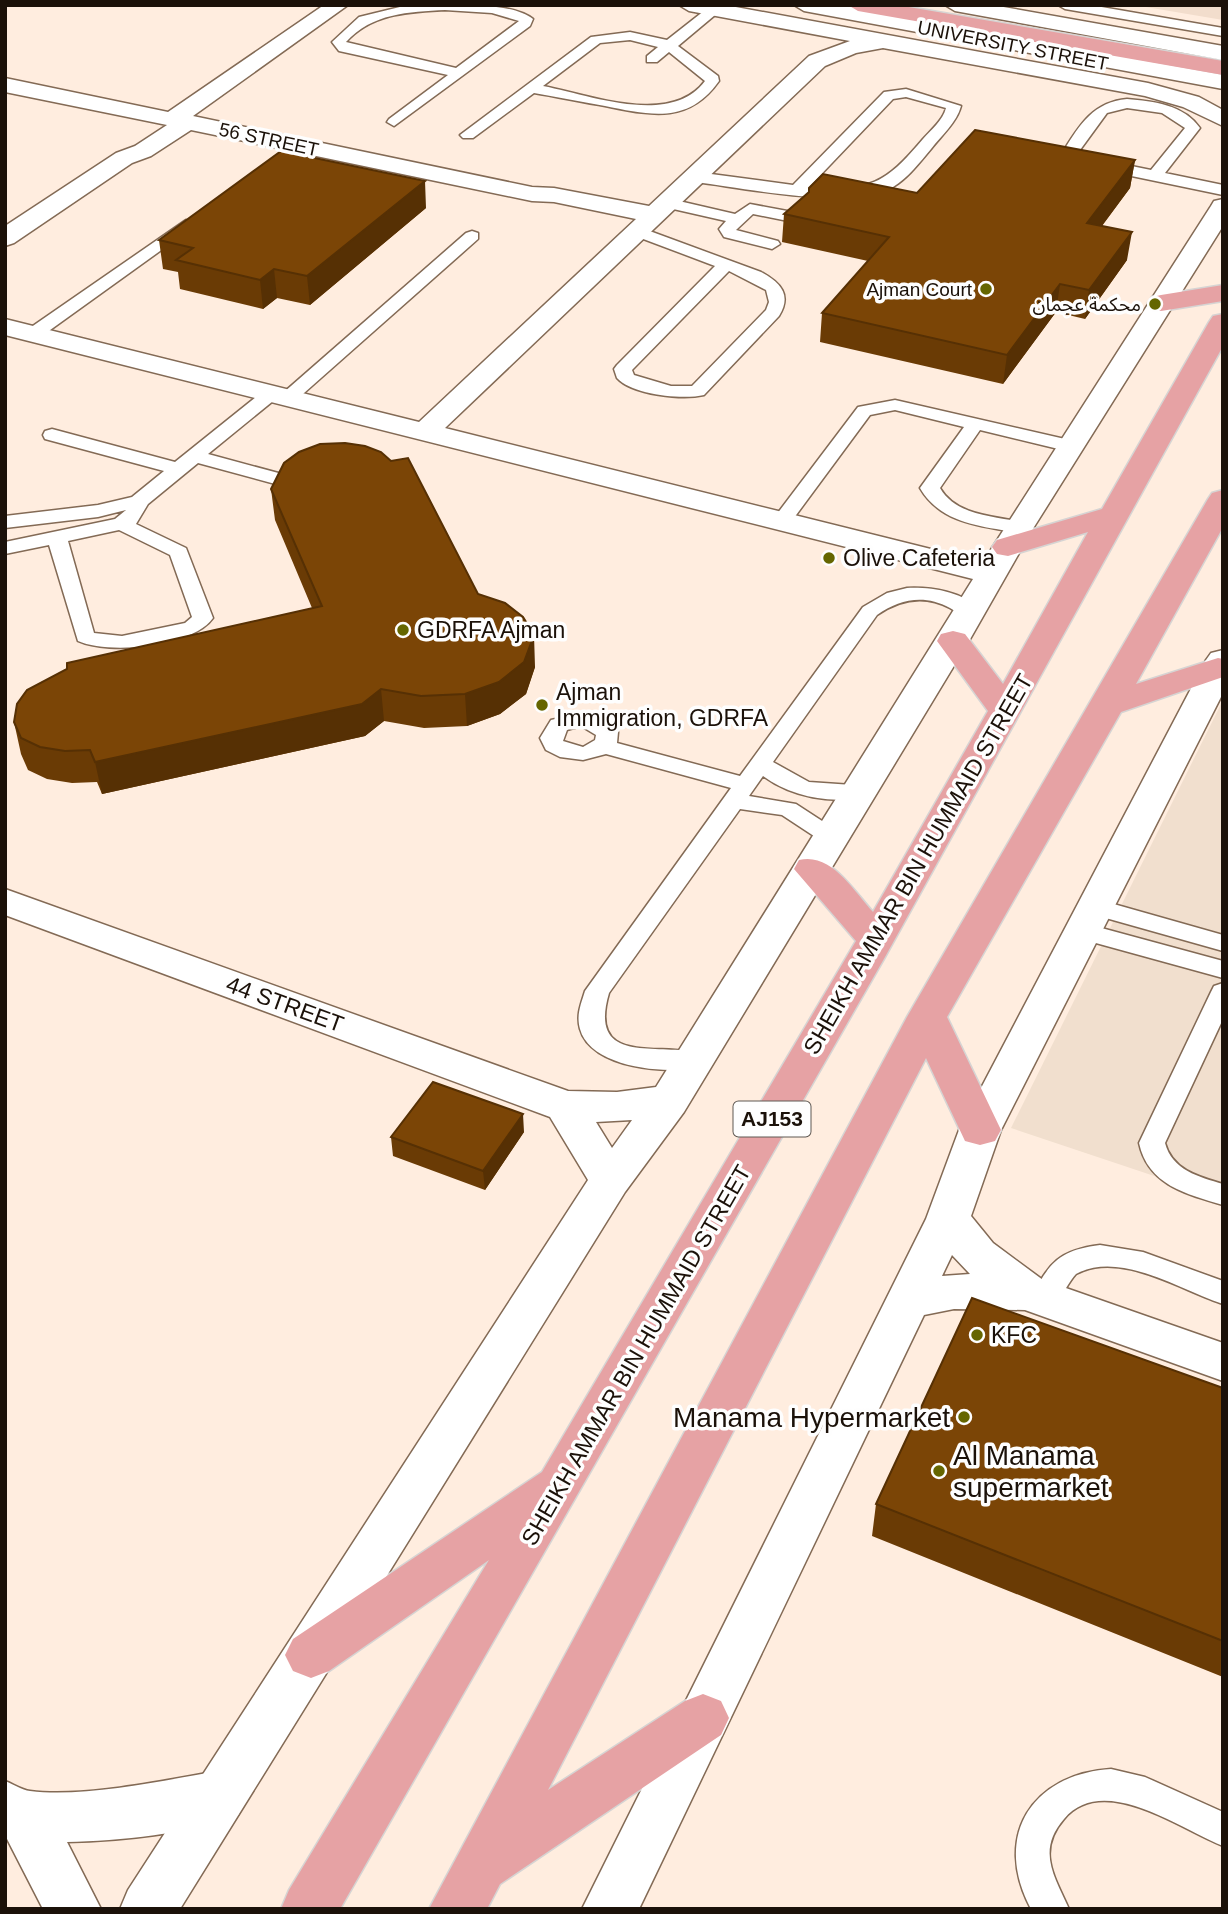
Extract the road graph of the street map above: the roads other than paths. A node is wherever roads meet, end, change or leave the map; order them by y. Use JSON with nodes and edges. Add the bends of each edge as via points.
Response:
{"nodes":[{"id":1,"x":338,"y":5,"type":"edge"},
{"id":2,"x":689,"y":5,"type":"edge"},
{"id":3,"x":804,"y":5,"type":"edge"},
{"id":4,"x":858,"y":5,"type":"edge"},
{"id":5,"x":955,"y":5,"type":"edge"},
{"id":6,"x":1065,"y":5,"type":"edge"},
{"id":7,"x":471,"y":6,"type":"edge"},
{"id":8,"x":714,"y":10,"type":"junction"},
{"id":9,"x":451,"y":20,"type":"dead end"},
{"id":10,"x":808,"y":28,"type":"junction"},
{"id":11,"x":1096,"y":30,"type":"junction"},
{"id":12,"x":1223,"y":32,"type":"edge"},
{"id":13,"x":883,"y":41,"type":"junction"},
{"id":14,"x":670,"y":44,"type":"junction"},
{"id":15,"x":1223,"y":45,"type":"edge"},
{"id":16,"x":1223,"y":53,"type":"edge"},
{"id":17,"x":652,"y":59,"type":"dead end"},
{"id":18,"x":817,"y":61,"type":"junction"},
{"id":19,"x":1107,"y":62,"type":"junction"},
{"id":20,"x":1223,"y":68,"type":"edge"},
{"id":21,"x":460,"y":73,"type":"junction"},
{"id":22,"x":1223,"y":82,"type":"edge"},
{"id":23,"x":5,"y":85,"type":"edge"},
{"id":24,"x":532,"y":88,"type":"junction"},
{"id":25,"x":1223,"y":96,"type":"edge"},
{"id":26,"x":1223,"y":119,"type":"edge"},
{"id":27,"x":176,"y":120,"type":"junction"},
{"id":28,"x":394,"y":122,"type":"dead end"},
{"id":29,"x":468,"y":135,"type":"dead end"},
{"id":30,"x":1155,"y":175,"type":"junction"},
{"id":31,"x":696,"y":177,"type":"junction"},
{"id":32,"x":798,"y":189,"type":"junction"},
{"id":33,"x":1223,"y":190,"type":"edge"},
{"id":34,"x":1223,"y":205,"type":"edge"},
{"id":35,"x":195,"y":218,"type":"edge"},
{"id":36,"x":650,"y":218,"type":"junction"},
{"id":37,"x":798,"y":218,"type":"edge"},
{"id":38,"x":737,"y":219,"type":"junction"},
{"id":39,"x":472,"y":236,"type":"dead end"},
{"id":40,"x":5,"y":238,"type":"edge"},
{"id":41,"x":772,"y":244,"type":"dead end"},
{"id":42,"x":726,"y":264,"type":"junction"},
{"id":43,"x":1223,"y":293,"type":"edge"},
{"id":44,"x":1161,"y":303,"type":"junction"},
{"id":45,"x":1223,"y":322,"type":"edge"},
{"id":46,"x":5,"y":327,"type":"edge"},
{"id":47,"x":33,"y":334,"type":"junction"},
{"id":48,"x":280,"y":395,"type":"junction"},
{"id":49,"x":975,"y":424,"type":"junction"},
{"id":50,"x":426,"y":431,"type":"junction"},
{"id":51,"x":52,"y":435,"type":"dead end"},
{"id":52,"x":1071,"y":446,"type":"junction"},
{"id":53,"x":186,"y":462,"type":"junction"},
{"id":54,"x":290,"y":482,"type":"edge"},
{"id":55,"x":1223,"y":499,"type":"edge"},
{"id":56,"x":139,"y":501,"type":"junction"},
{"id":57,"x":1110,"y":516,"type":"junction"},
{"id":58,"x":5,"y":522,"type":"edge"},
{"id":59,"x":781,"y":522,"type":"junction"},
{"id":60,"x":121,"y":524,"type":"junction"},
{"id":61,"x":57,"y":538,"type":"junction"},
{"id":62,"x":5,"y":548,"type":"edge"},
{"id":63,"x":1006,"y":549,"type":"junction"},
{"id":64,"x":961,"y":626,"type":"junction"},
{"id":65,"x":1221,"y":664,"type":"edge"},
{"id":66,"x":1108,"y":705,"type":"junction"},
{"id":67,"x":1006,"y":711,"type":"junction"},
{"id":68,"x":604,"y":746,"type":"dead end"},
{"id":69,"x":761,"y":763,"type":"junction"},
{"id":70,"x":859,"y":791,"type":"junction"},
{"id":71,"x":741,"y":793,"type":"junction"},
{"id":72,"x":822,"y":853,"type":"junction"},
{"id":73,"x":5,"y":901,"type":"edge"},
{"id":74,"x":1089,"y":919,"type":"junction"},
{"id":75,"x":876,"y":939,"type":"junction"},
{"id":76,"x":1223,"y":943,"type":"edge"},
{"id":77,"x":1223,"y":955,"type":"edge"},
{"id":78,"x":1223,"y":968,"type":"edge"},
{"id":79,"x":1223,"y":992,"type":"edge"},
{"id":80,"x":927,"y":1017,"type":"junction"},
{"id":81,"x":694,"y":1060,"type":"junction"},
{"id":82,"x":669,"y":1101,"type":"junction"},
{"id":83,"x":565,"y":1106,"type":"junction"},
{"id":84,"x":980,"y":1130,"type":"junction"},
{"id":85,"x":610,"y":1181,"type":"junction"},
{"id":86,"x":1223,"y":1195,"type":"edge"},
{"id":87,"x":948,"y":1219,"type":"junction"},
{"id":88,"x":1223,"y":1293,"type":"edge"},
{"id":89,"x":1036,"y":1295,"type":"junction"},
{"id":90,"x":908,"y":1300,"type":"junction"},
{"id":91,"x":1223,"y":1362,"type":"edge"},
{"id":92,"x":564,"y":1481,"type":"junction"},
{"id":93,"x":311,"y":1654,"type":"junction"},
{"id":94,"x":703,"y":1718,"type":"junction"},
{"id":95,"x":219,"y":1797,"type":"junction"},
{"id":96,"x":15,"y":1812,"type":"edge"},
{"id":97,"x":1223,"y":1829,"type":"edge"},
{"id":98,"x":469,"y":1888,"type":"edge"},
{"id":99,"x":73,"y":1909,"type":"edge"},
{"id":100,"x":148,"y":1909,"type":"edge"},
{"id":101,"x":309,"y":1909,"type":"edge"},
{"id":102,"x":610,"y":1909,"type":"edge"},
{"id":103,"x":1051,"y":1909,"type":"edge"}],
"edges":[{"from":1,"to":27,"type":"street"},
{"from":2,"to":8,"type":"street"},
{"from":3,"to":19,"type":"street","name":"UNIVERSITY STREET"},
{"from":4,"to":20,"type":"main road"},
{"from":5,"to":11,"type":"street","name":"UNIVERSITY STREET"},
{"from":6,"to":12,"type":"lane"},
{"from":7,"to":9,"type":"lane"},
{"from":7,"to":21,"type":"lane","via":[[522,17],[525,23]]},
{"from":7,"to":21,"type":"lane","via":[[377,16],[361,21],[340,42],[356,52]]},
{"from":8,"to":10,"type":"street"},
{"from":8,"to":14,"type":"lane"},
{"from":10,"to":13,"type":"street"},
{"from":10,"to":18,"type":"street"},
{"from":11,"to":15,"type":"main road"},
{"from":11,"to":16,"type":"street","name":"UNIVERSITY STREET"},
{"from":13,"to":18,"type":"street"},
{"from":13,"to":26,"type":"street","via":[[1148,90],[1191,102]]},
{"from":14,"to":17,"type":"lane"},
{"from":14,"to":24,"type":"lane","via":[[624,36],[596,40]]},
{"from":14,"to":24,"type":"lane","via":[[712,81],[680,108],[653,111]]},
{"from":18,"to":31,"type":"street"},
{"from":19,"to":22,"type":"street","name":"UNIVERSITY STREET"},
{"from":19,"to":25,"type":"main road"},
{"from":21,"to":28,"type":"lane"},
{"from":23,"to":27,"type":"street","name":"56 STREET"},
{"from":24,"to":29,"type":"lane"},
{"from":27,"to":36,"type":"street","name":"56 STREET","via":[[532,194],[546,201]]},
{"from":27,"to":40,"type":"street","via":[[143,151],[124,158]]},
{"from":30,"to":30,"type":"lane","via":[[1082,160],[1072,150],[1104,108],[1116,104],[1132,103],[1183,116],[1193,128]]},
{"from":30,"to":33,"type":"lane"},
{"from":31,"to":32,"type":"lane"},
{"from":31,"to":36,"type":"street"},
{"from":32,"to":32,"type":"lane","via":[[889,95],[905,93],[954,106],[952,114],[886,185],[858,191]]},
{"from":34,"to":44,"type":"street"},
{"from":35,"to":47,"type":"lane"},
{"from":36,"to":38,"type":"lane"},
{"from":36,"to":42,"type":"lane"},
{"from":36,"to":50,"type":"street"},
{"from":37,"to":38,"type":"lane","via":[[750,209]]},
{"from":38,"to":41,"type":"lane","via":[[727,232]]},
{"from":39,"to":48,"type":"lane"},
{"from":42,"to":42,"type":"lane","via":[[623,369],[626,378],[676,393],[698,391],[772,312],[779,303],[773,286]]},
{"from":43,"to":44,"type":"main road"},
{"from":44,"to":52,"type":"street"},
{"from":45,"to":57,"type":"main road","name":"SHEIKH AMMAR BIN HUMMAID STREET","number":"AJ153"},
{"from":46,"to":47,"type":"street"},
{"from":47,"to":48,"type":"street"},
{"from":48,"to":50,"type":"street"},
{"from":48,"to":53,"type":"lane"},
{"from":49,"to":52,"type":"lane"},
{"from":49,"to":59,"type":"lane","via":[[895,404],[864,411]]},
{"from":49,"to":63,"type":"lane","via":[[930,488],[935,499]]},
{"from":50,"to":59,"type":"street"},
{"from":51,"to":53,"type":"lane"},
{"from":52,"to":63,"type":"street"},
{"from":53,"to":54,"type":"lane"},
{"from":53,"to":56,"type":"lane"},
{"from":55,"to":66,"type":"main road"},
{"from":56,"to":58,"type":"lane","via":[[105,510]]},
{"from":56,"to":60,"type":"lane","via":[[138,510]]},
{"from":57,"to":63,"type":"main road"},
{"from":57,"to":67,"type":"main road","name":"SHEIKH AMMAR BIN HUMMAID STREET","number":"AJ153"},
{"from":59,"to":63,"type":"street"},
{"from":60,"to":61,"type":"lane"},
{"from":60,"to":61,"type":"lane","via":[[179,552],[203,618],[200,623],[121,642],[94,643],[85,637]]},
{"from":61,"to":62,"type":"lane"},
{"from":63,"to":64,"type":"street"},
{"from":64,"to":67,"type":"main road"},
{"from":64,"to":69,"type":"lane","via":[[953,600],[905,593],[884,599],[870,611]]},
{"from":64,"to":70,"type":"street"},
{"from":65,"to":66,"type":"main road"},
{"from":65,"to":74,"type":"street"},
{"from":66,"to":80,"type":"main road"},
{"from":67,"to":75,"type":"main road","name":"SHEIKH AMMAR BIN HUMMAID STREET","number":"AJ153"},
{"from":68,"to":71,"type":"lane"},
{"from":69,"to":70,"type":"lane","via":[[794,787],[826,793]]},
{"from":69,"to":71,"type":"lane"},
{"from":70,"to":72,"type":"street"},
{"from":71,"to":72,"type":"lane","via":[[788,809]]},
{"from":71,"to":81,"type":"lane","via":[[597,991],[588,1010],[592,1029],[607,1047],[631,1058]]},
{"from":72,"to":75,"type":"main road"},
{"from":72,"to":81,"type":"street"},
{"from":73,"to":83,"type":"street","name":"44 STREET"},
{"from":74,"to":76,"type":"lane"},
{"from":74,"to":78,"type":"lane"},
{"from":74,"to":84,"type":"street"},
{"from":75,"to":92,"type":"main road","name":"SHEIKH AMMAR BIN HUMMAID STREET","number":"AJ153"},
{"from":77,"to":78,"type":"lane"},
{"from":79,"to":86,"type":"lane","via":[[1152,1143],[1166,1172]]},
{"from":80,"to":84,"type":"main road"},
{"from":80,"to":98,"type":"main road"},
{"from":81,"to":82,"type":"street"},
{"from":82,"to":83,"type":"street","name":"44 STREET"},
{"from":82,"to":85,"type":"street"},
{"from":83,"to":85,"type":"street"},
{"from":84,"to":87,"type":"street"},
{"from":85,"to":93,"type":"street"},
{"from":87,"to":89,"type":"street","via":[[977,1255]]},
{"from":87,"to":90,"type":"street"},
{"from":88,"to":89,"type":"lane","via":[[1126,1259],[1099,1255],[1064,1268]]},
{"from":89,"to":90,"type":"street","via":[[954,1291]]},
{"from":89,"to":91,"type":"street"},
{"from":90,"to":94,"type":"street"},
{"from":92,"to":93,"type":"main road"},
{"from":92,"to":101,"type":"main road","name":"SHEIKH AMMAR BIN HUMMAID STREET","number":"AJ153"},
{"from":93,"to":95,"type":"street"},
{"from":94,"to":98,"type":"main road"},
{"from":94,"to":102,"type":"street"},
{"from":95,"to":96,"type":"street","via":[[122,1813]]},
{"from":95,"to":100,"type":"street"},
{"from":96,"to":99,"type":"street"},
{"from":97,"to":103,"type":"lane","via":[[1133,1788],[1103,1784],[1075,1790],[1052,1803],[1037,1825],[1032,1852],[1036,1881]]}]}
